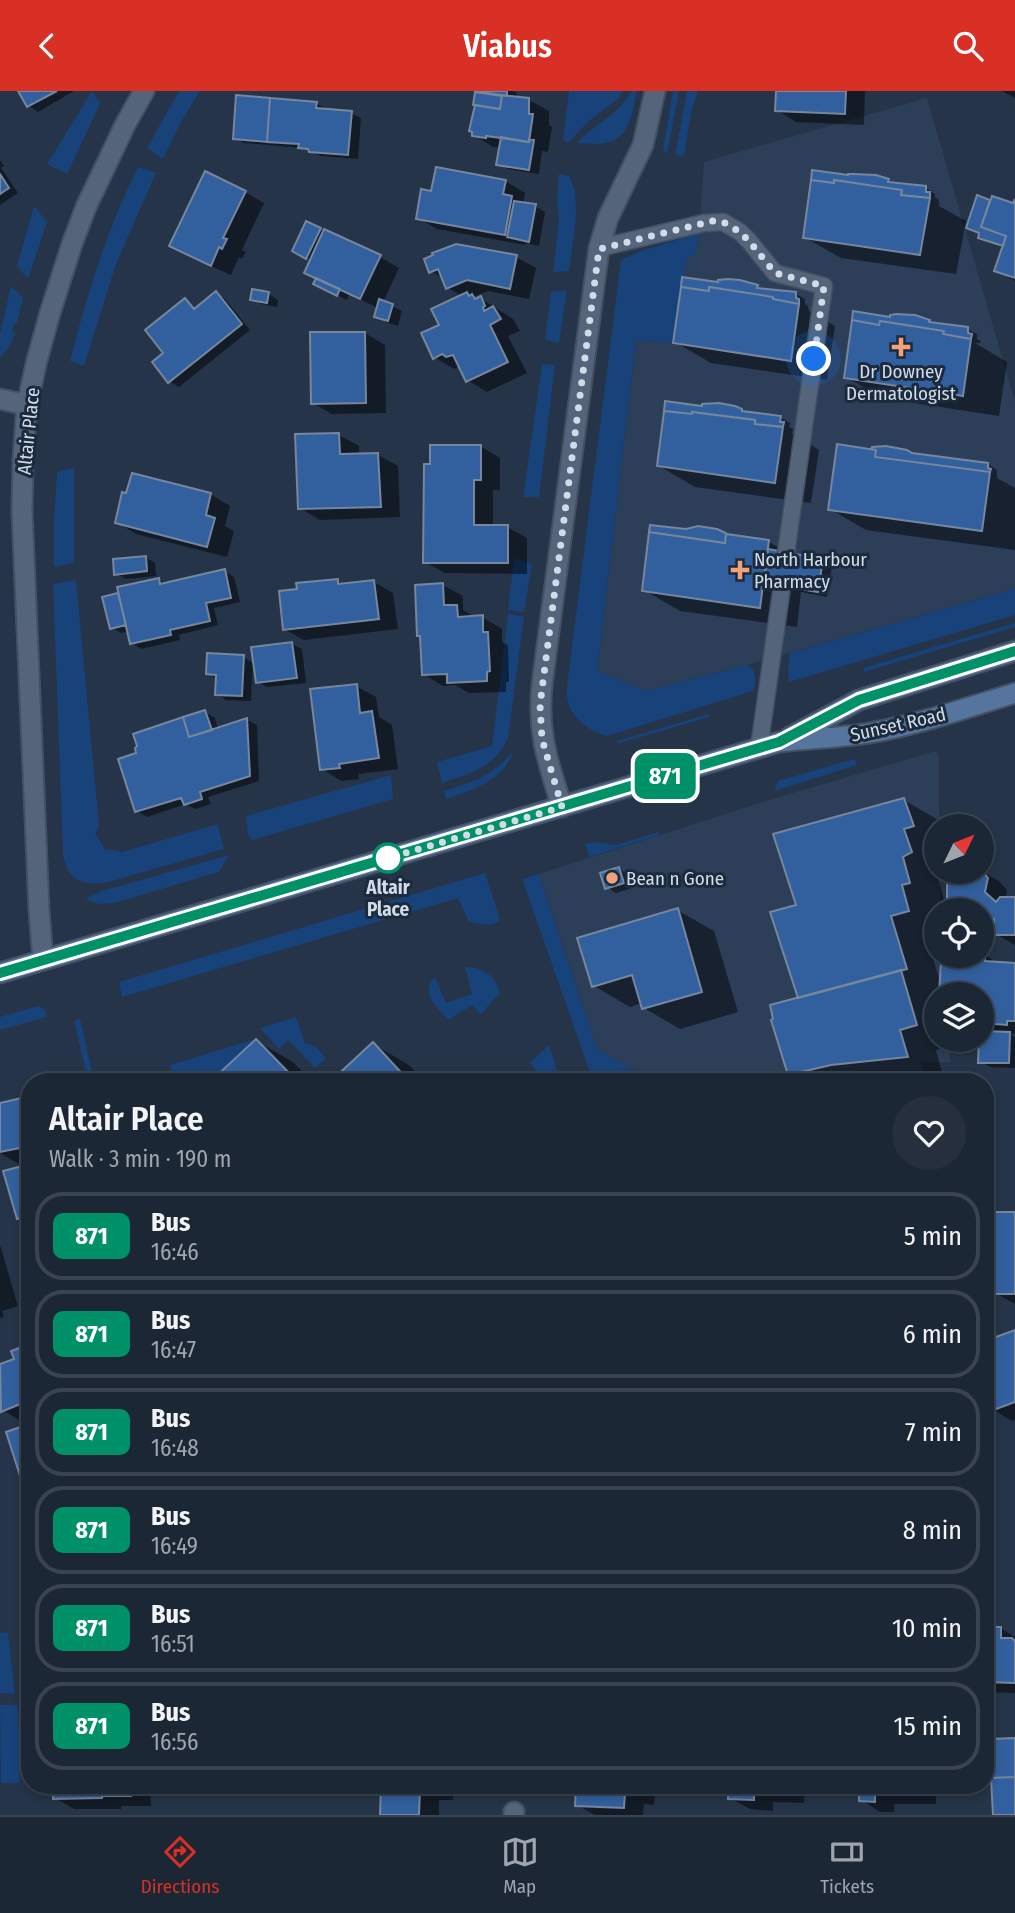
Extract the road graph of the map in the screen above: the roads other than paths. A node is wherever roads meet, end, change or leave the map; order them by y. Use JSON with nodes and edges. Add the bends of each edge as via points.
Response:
{"nodes":[{"id":1,"x":144,"y":91,"type":"edge"},
{"id":2,"x":655,"y":91,"type":"edge"},
{"id":3,"x":599,"y":249,"type":"junction"},
{"id":4,"x":0,"y":399,"type":"edge"},
{"id":5,"x":27,"y":405,"type":"junction"},
{"id":6,"x":786,"y":553,"type":"dead end"},
{"id":7,"x":782,"y":586,"type":"dead end"},
{"id":8,"x":1015,"y":651,"type":"edge"},
{"id":9,"x":1015,"y":693,"type":"edge"},
{"id":10,"x":779,"y":742,"type":"junction"},
{"id":11,"x":759,"y":748,"type":"junction"},
{"id":12,"x":562,"y":807,"type":"junction"},
{"id":13,"x":43,"y":960,"type":"junction"},
{"id":14,"x":0,"y":973,"type":"edge"}],
"edges":[{"from":1,"to":5,"type":"street","name":"Altair Place","via":[[72,244]]},
{"from":2,"to":3,"type":"street","via":[[643,145],[608,218]]},
{"from":3,"to":6,"type":"lane","via":[[723,222],[740,232],[775,273],[824,286]]},
{"from":3,"to":12,"type":"street","via":[[540,705],[542,739]]},
{"from":4,"to":5,"type":"street"},
{"from":5,"to":13,"type":"street","name":"Altair Place","via":[[23,548]]},
{"from":7,"to":11,"type":"lane"},
{"from":8,"to":10,"type":"main road","name":"Sunset Road","via":[[859,700]]},
{"from":9,"to":10,"type":"main road","name":"Sunset Road","via":[[875,732]]},
{"from":10,"to":11,"type":"main road","name":"Sunset Road"},
{"from":11,"to":12,"type":"main road","name":"Sunset Road"},
{"from":12,"to":13,"type":"main road","name":"Sunset Road"},
{"from":13,"to":14,"type":"main road","name":"Sunset Road"}]}
